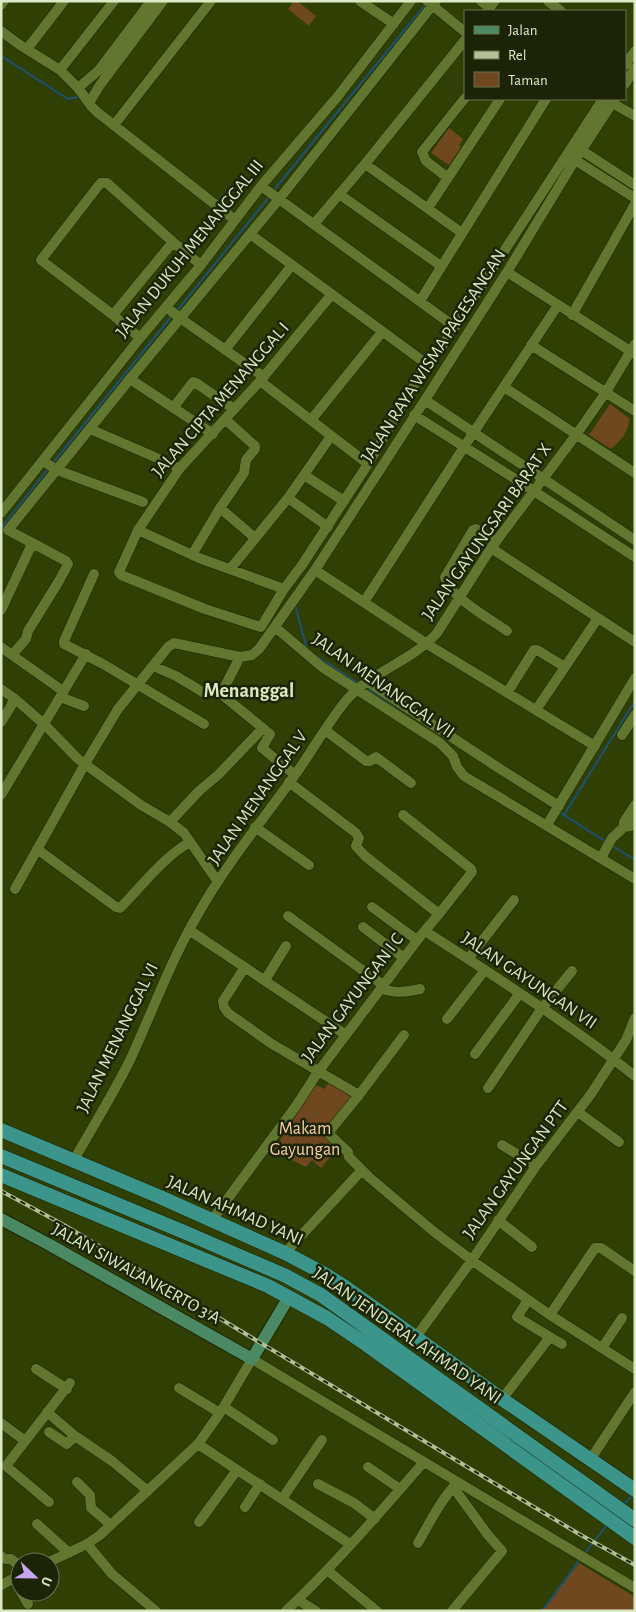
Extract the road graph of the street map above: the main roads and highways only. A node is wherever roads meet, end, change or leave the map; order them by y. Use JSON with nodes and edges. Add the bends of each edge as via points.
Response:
{"nodes":[{"id":1,"x":1,"y":1130,"type":"edge"},
{"id":2,"x":1,"y":1156,"type":"edge"},
{"id":3,"x":1,"y":1175,"type":"edge"},
{"id":4,"x":1,"y":1220,"type":"edge"},
{"id":5,"x":289,"y":1297,"type":"junction"},
{"id":6,"x":445,"y":1359,"type":"junction"},
{"id":7,"x":465,"y":1400,"type":"junction"},
{"id":8,"x":632,"y":1488,"type":"edge"},
{"id":9,"x":629,"y":1516,"type":"edge"},
{"id":10,"x":635,"y":1538,"type":"edge"}],
"edges":[{"from":1,"to":6,"type":"highway","name":"JALAN AHMAD YANI","via":[[285,1253],[337,1282]]},
{"from":2,"to":7,"type":"highway","name":"JALAN JENDERAL AHMAD YANI","via":[[286,1276],[361,1322]]},
{"from":3,"to":5,"type":"highway","name":"JALAN JENDERAL AHMAD YANI","via":[[242,1274]]},
{"from":4,"to":5,"type":"main road","name":"JALAN SIWALANKERTO 3 A","via":[[252,1359]]},
{"from":5,"to":10,"type":"highway","name":"JALAN JENDERAL AHMAD YANI","via":[[367,1345]]},
{"from":6,"to":7,"type":"highway"},
{"from":6,"to":8,"type":"highway","name":"JALAN AHMAD YANI"},
{"from":7,"to":9,"type":"highway","name":"JALAN JENDERAL AHMAD YANI"}]}
